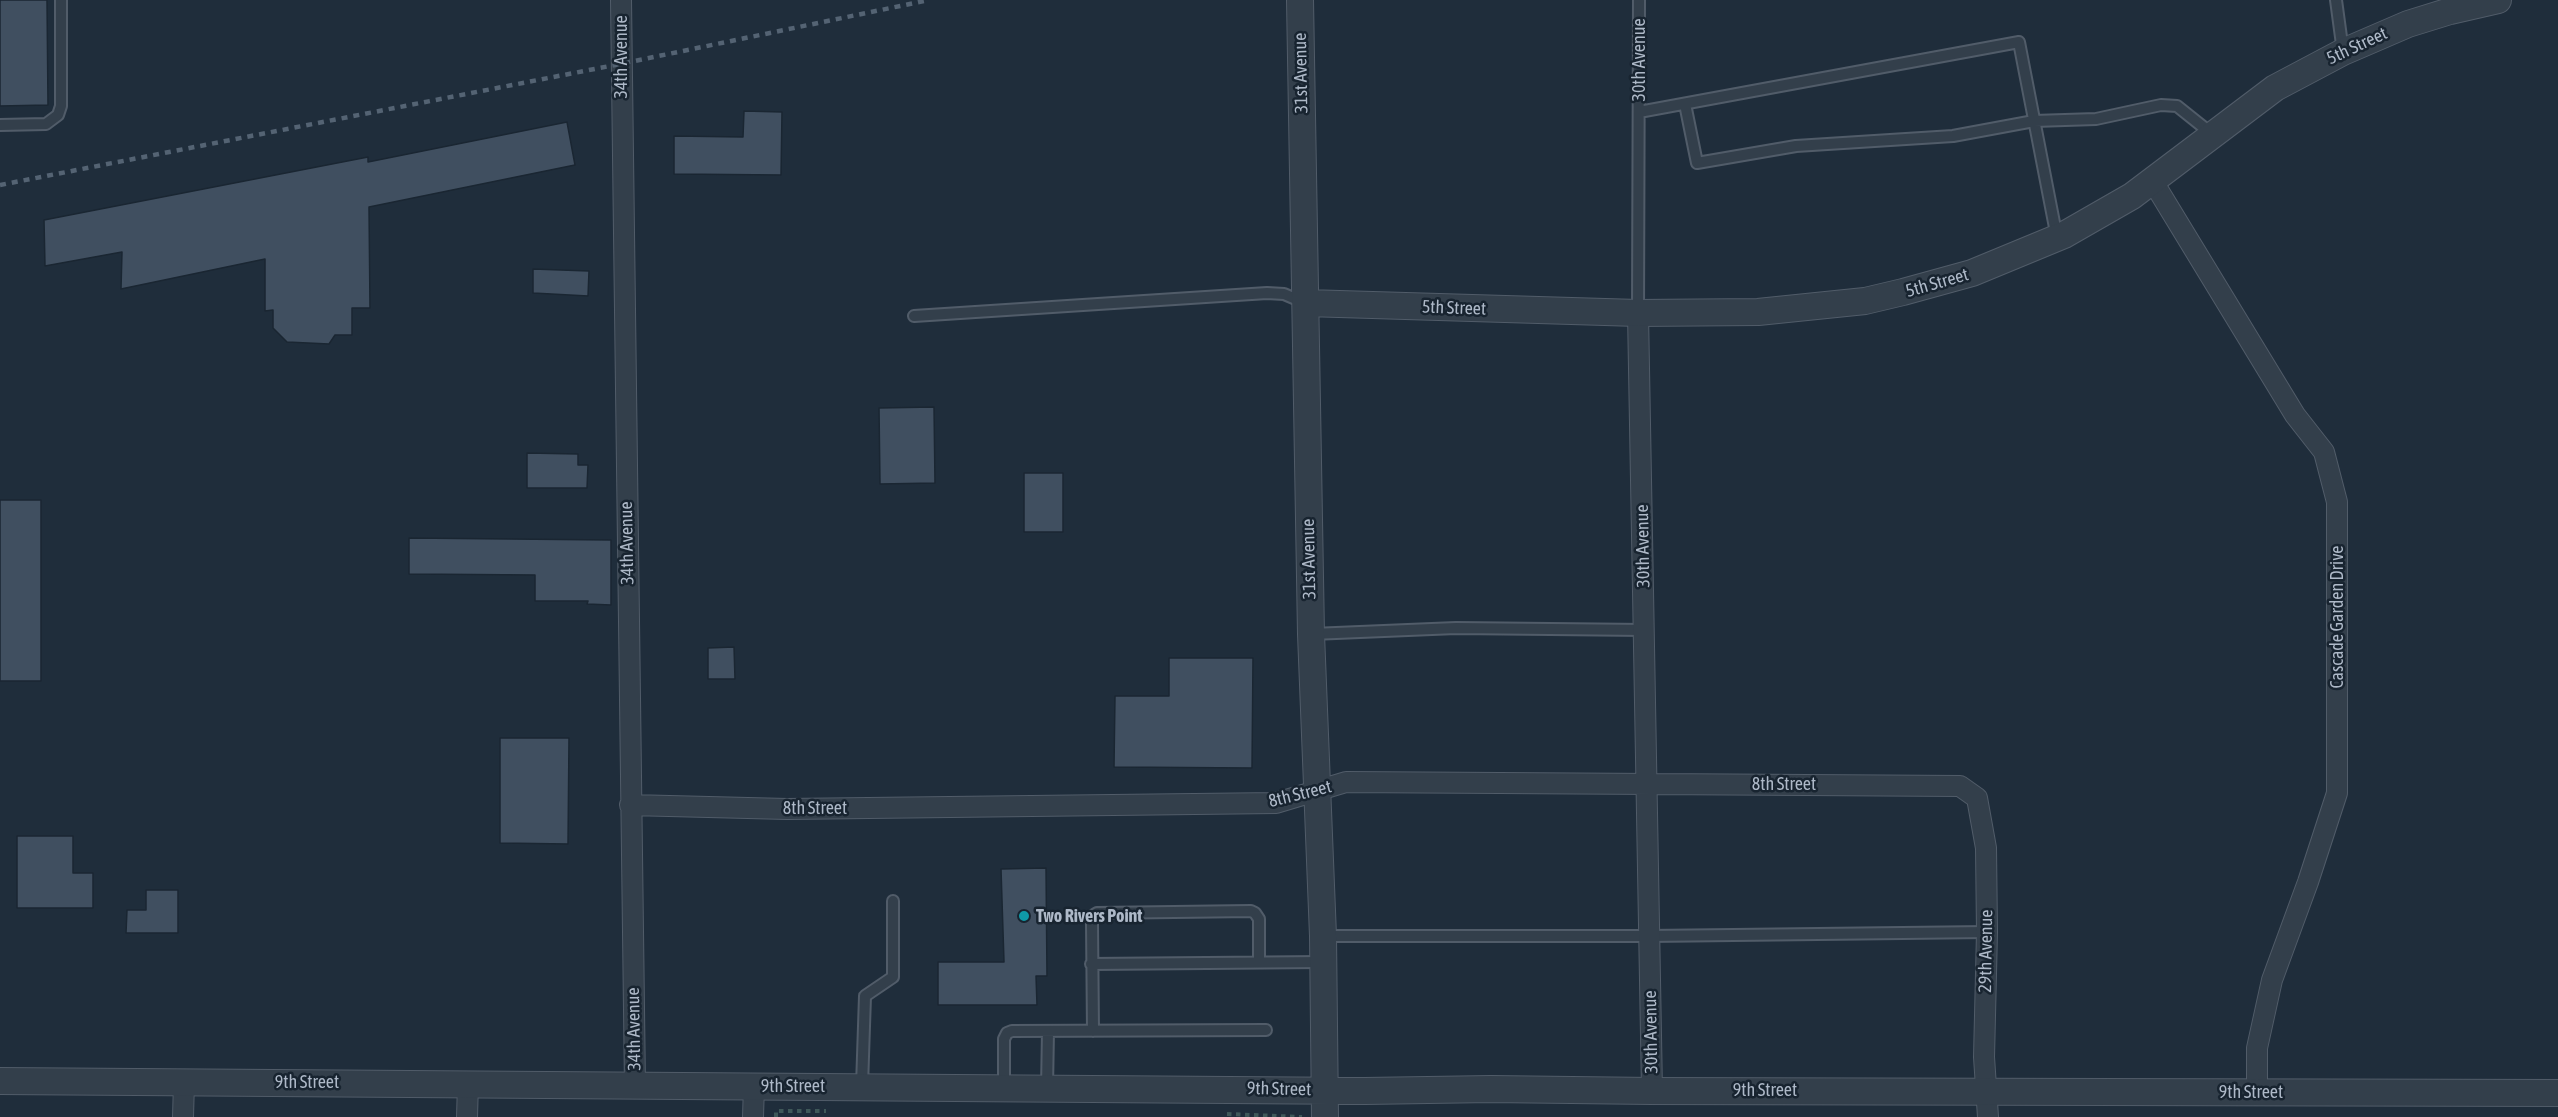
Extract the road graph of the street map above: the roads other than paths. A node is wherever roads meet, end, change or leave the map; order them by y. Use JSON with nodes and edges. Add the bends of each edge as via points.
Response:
{"nodes":[{"id":1,"x":62,"y":0,"type":"edge"},
{"id":2,"x":621,"y":0,"type":"edge"},
{"id":3,"x":1300,"y":0,"type":"edge"},
{"id":4,"x":1639,"y":0,"type":"edge"},
{"id":5,"x":2336,"y":0,"type":"edge"},
{"id":6,"x":2498,"y":0,"type":"edge"},
{"id":7,"x":2450,"y":5,"type":"edge"},
{"id":8,"x":2343,"y":52,"type":"junction"},
{"id":9,"x":1685,"y":104,"type":"junction"},
{"id":10,"x":1639,"y":112,"type":"junction"},
{"id":11,"x":2034,"y":121,"type":"junction"},
{"id":12,"x":0,"y":125,"type":"edge"},
{"id":13,"x":2212,"y":134,"type":"junction"},
{"id":14,"x":2152,"y":180,"type":"junction"},
{"id":15,"x":2057,"y":238,"type":"junction"},
{"id":16,"x":1306,"y":303,"type":"junction"},
{"id":17,"x":1638,"y":314,"type":"junction"},
{"id":18,"x":914,"y":316,"type":"dead end"},
{"id":19,"x":1645,"y":630,"type":"junction"},
{"id":20,"x":1311,"y":634,"type":"junction"},
{"id":21,"x":1647,"y":784,"type":"junction"},
{"id":22,"x":1968,"y":789,"type":"joint"},
{"id":23,"x":1317,"y":791,"type":"junction"},
{"id":24,"x":630,"y":806,"type":"junction"},
{"id":25,"x":893,"y":901,"type":"dead end"},
{"id":26,"x":1987,"y":932,"type":"junction"},
{"id":27,"x":1323,"y":936,"type":"junction"},
{"id":28,"x":1649,"y":936,"type":"junction"},
{"id":29,"x":1259,"y":962,"type":"junction"},
{"id":30,"x":1322,"y":962,"type":"junction"},
{"id":31,"x":1091,"y":964,"type":"junction"},
{"id":32,"x":1266,"y":1030,"type":"dead end"},
{"id":33,"x":1048,"y":1031,"type":"junction"},
{"id":34,"x":1092,"y":1031,"type":"junction"},
{"id":35,"x":0,"y":1082,"type":"edge"},
{"id":36,"x":184,"y":1082,"type":"junction"},
{"id":37,"x":468,"y":1083,"type":"junction"},
{"id":38,"x":635,"y":1086,"type":"junction"},
{"id":39,"x":754,"y":1086,"type":"junction"},
{"id":40,"x":862,"y":1086,"type":"junction"},
{"id":41,"x":1004,"y":1087,"type":"junction"},
{"id":42,"x":1047,"y":1088,"type":"junction"},
{"id":43,"x":1325,"y":1090,"type":"junction"},
{"id":44,"x":1652,"y":1091,"type":"junction"},
{"id":45,"x":1986,"y":1092,"type":"junction"},
{"id":46,"x":2257,"y":1092,"type":"junction"},
{"id":47,"x":2558,"y":1093,"type":"edge"},
{"id":48,"x":183,"y":1117,"type":"edge"},
{"id":49,"x":467,"y":1117,"type":"edge"},
{"id":50,"x":753,"y":1117,"type":"edge"},
{"id":51,"x":1325,"y":1117,"type":"edge"},
{"id":52,"x":1988,"y":1117,"type":"edge"}],
"edges":[{"from":1,"to":12,"type":"lane","via":[[62,106],[46,124]]},
{"from":2,"to":24,"type":"street","name":"34th Avenue"},
{"from":3,"to":16,"type":"street","name":"31st Avenue"},
{"from":4,"to":10,"type":"lane","name":"30th Avenue"},
{"from":5,"to":8,"type":"lane"},
{"from":6,"to":7,"type":"street","name":"5th Street"},
{"from":7,"to":8,"type":"street","name":"5th Street"},
{"from":8,"to":13,"type":"street","name":"5th Street","via":[[2276,88]]},
{"from":9,"to":10,"type":"lane"},
{"from":9,"to":11,"type":"lane","via":[[1697,163],[1796,146],[1953,136]]},
{"from":9,"to":11,"type":"lane","via":[[2019,42]]},
{"from":10,"to":17,"type":"lane","name":"30th Avenue"},
{"from":11,"to":13,"type":"lane","via":[[2096,119],[2161,105],[2177,106]]},
{"from":11,"to":15,"type":"lane"},
{"from":13,"to":14,"type":"street","name":"5th Street"},
{"from":14,"to":15,"type":"street","name":"5th Street","via":[[2132,196]]},
{"from":14,"to":46,"type":"street","name":"Cascade Garden Drive","via":[[2295,414],[2324,452],[2337,502],[2337,793],[2272,980],[2257,1048]]},
{"from":15,"to":17,"type":"street","name":"5th Street","via":[[1972,273],[1865,301],[1758,312]]},
{"from":16,"to":17,"type":"street","name":"5th Street"},
{"from":16,"to":18,"type":"lane","via":[[1284,294],[1267,293]]},
{"from":16,"to":20,"type":"street","name":"31st Avenue"},
{"from":17,"to":19,"type":"street","name":"30th Avenue"},
{"from":19,"to":20,"type":"lane","via":[[1456,628]]},
{"from":19,"to":21,"type":"street","name":"30th Avenue"},
{"from":20,"to":23,"type":"street","name":"31st Avenue"},
{"from":21,"to":22,"type":"street","name":"8th Street","via":[[1944,784]]},
{"from":21,"to":23,"type":"street","name":"8th Street","via":[[1346,782]]},
{"from":21,"to":28,"type":"street","name":"30th Avenue"},
{"from":22,"to":26,"type":"street","name":"29th Avenue","via":[[1977,798],[1986,848]]},
{"from":23,"to":24,"type":"street","name":"8th Street","via":[[1276,803],[787,809]]},
{"from":23,"to":27,"type":"street","name":"31st Avenue"},
{"from":24,"to":38,"type":"street","name":"34th Avenue"},
{"from":25,"to":40,"type":"lane","via":[[893,977],[865,996]]},
{"from":26,"to":28,"type":"lane"},
{"from":26,"to":45,"type":"street","name":"29th Avenue"},
{"from":27,"to":28,"type":"lane"},
{"from":27,"to":30,"type":"street","name":"31st Avenue"},
{"from":28,"to":44,"type":"street","name":"30th Avenue"},
{"from":29,"to":30,"type":"lane"},
{"from":29,"to":31,"type":"lane"},
{"from":29,"to":31,"type":"lane","via":[[1259,919],[1251,911],[1097,913],[1092,916]]},
{"from":30,"to":43,"type":"street","name":"31st Avenue"},
{"from":31,"to":34,"type":"lane"},
{"from":32,"to":34,"type":"lane"},
{"from":33,"to":34,"type":"lane"},
{"from":33,"to":41,"type":"lane","via":[[1006,1034]]},
{"from":33,"to":42,"type":"lane"},
{"from":35,"to":36,"type":"street","name":"9th Street"},
{"from":36,"to":37,"type":"street","name":"9th Street"},
{"from":36,"to":48,"type":"street"},
{"from":37,"to":38,"type":"street","name":"9th Street"},
{"from":37,"to":49,"type":"street"},
{"from":38,"to":39,"type":"street","name":"9th Street"},
{"from":39,"to":40,"type":"street","name":"9th Street"},
{"from":39,"to":50,"type":"street"},
{"from":40,"to":41,"type":"street","name":"9th Street"},
{"from":41,"to":42,"type":"street","name":"9th Street"},
{"from":42,"to":43,"type":"street","name":"9th Street"},
{"from":43,"to":44,"type":"street","name":"9th Street"},
{"from":43,"to":51,"type":"street","name":"31st Avenue"},
{"from":44,"to":45,"type":"street","name":"9th Street"},
{"from":45,"to":46,"type":"street","name":"9th Street"},
{"from":45,"to":52,"type":"street","name":"29th Avenue"},
{"from":46,"to":47,"type":"street","name":"9th Street"}]}
